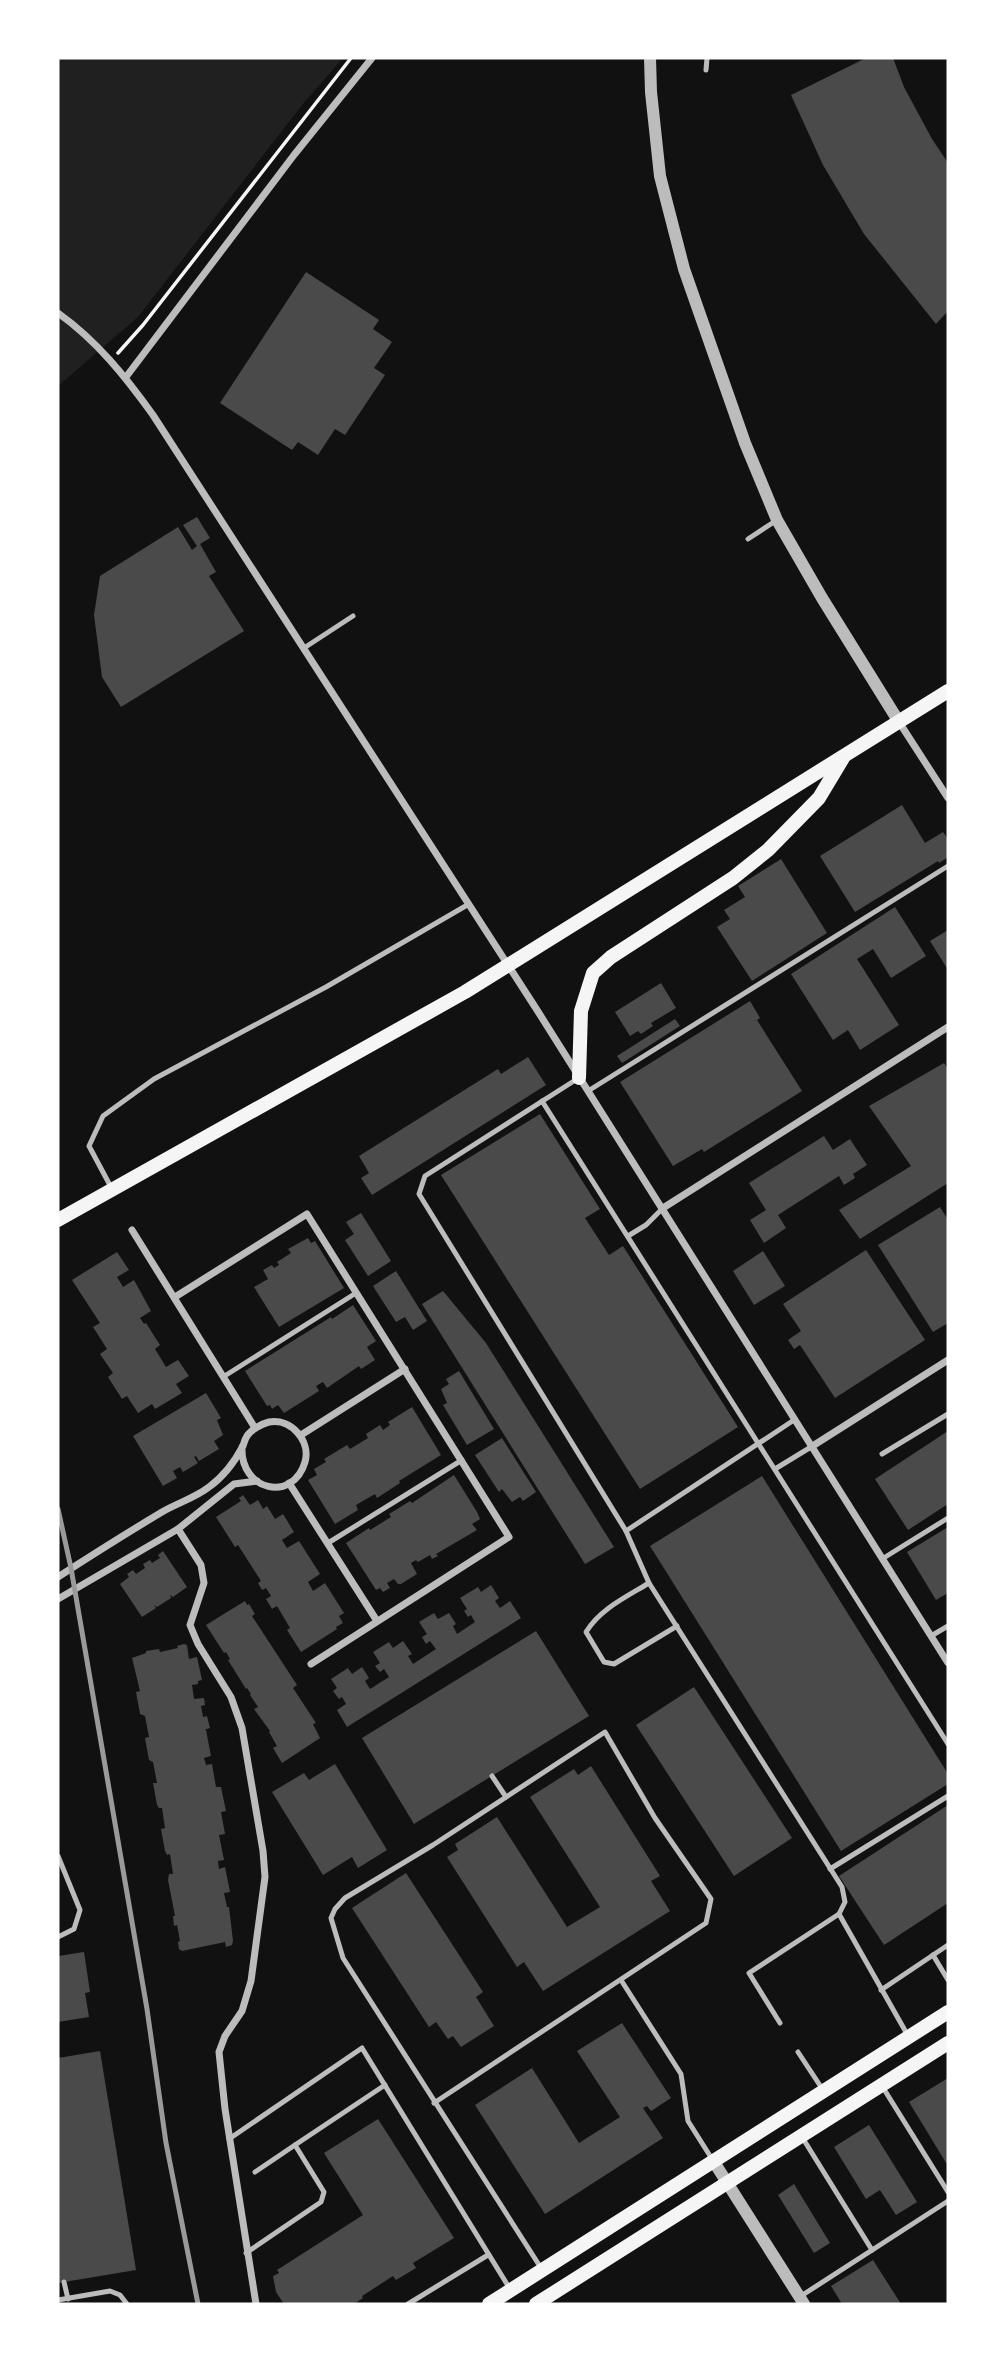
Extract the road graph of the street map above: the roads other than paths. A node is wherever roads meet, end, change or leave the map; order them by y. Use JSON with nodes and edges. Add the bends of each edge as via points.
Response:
{"nodes":[{"id":1,"x":372,"y":58,"type":"edge"},
{"id":2,"x":650,"y":58,"type":"edge"},
{"id":3,"x":707,"y":58,"type":"edge"},
{"id":4,"x":706,"y":70,"type":"dead end"},
{"id":5,"x":58,"y":313,"type":"edge"},
{"id":6,"x":126,"y":377,"type":"junction"},
{"id":7,"x":777,"y":520,"type":"junction"},
{"id":8,"x":748,"y":539,"type":"dead end"},
{"id":9,"x":353,"y":616,"type":"dead end"},
{"id":10,"x":304,"y":648,"type":"junction"},
{"id":11,"x":948,"y":691,"type":"edge"},
{"id":12,"x":899,"y":722,"type":"junction"},
{"id":13,"x":844,"y":756,"type":"junction"},
{"id":14,"x":948,"y":798,"type":"edge"},
{"id":15,"x":948,"y":866,"type":"edge"},
{"id":16,"x":469,"y":904,"type":"junction"},
{"id":17,"x":948,"y":1027,"type":"edge"},
{"id":18,"x":579,"y":1078,"type":"junction"},
{"id":19,"x":588,"y":1091,"type":"junction"},
{"id":20,"x":542,"y":1101,"type":"junction"},
{"id":21,"x":112,"y":1190,"type":"junction"},
{"id":22,"x":663,"y":1208,"type":"junction"},
{"id":23,"x":58,"y":1220,"type":"edge"},
{"id":24,"x":132,"y":1230,"type":"dead end"},
{"id":25,"x":628,"y":1236,"type":"junction"},
{"id":26,"x":356,"y":1293,"type":"junction"},
{"id":27,"x":175,"y":1297,"type":"junction"},
{"id":28,"x":948,"y":1360,"type":"edge"},
{"id":29,"x":405,"y":1368,"type":"junction"},
{"id":30,"x":223,"y":1377,"type":"junction"},
{"id":31,"x":948,"y":1414,"type":"edge"},
{"id":32,"x":794,"y":1420,"type":"junction"},
{"id":33,"x":255,"y":1428,"type":"junction"},
{"id":34,"x":301,"y":1435,"type":"junction"},
{"id":35,"x":758,"y":1443,"type":"junction"},
{"id":36,"x":242,"y":1447,"type":"junction"},
{"id":37,"x":811,"y":1447,"type":"junction"},
{"id":38,"x":882,"y":1454,"type":"dead end"},
{"id":39,"x":462,"y":1460,"type":"junction"},
{"id":40,"x":775,"y":1469,"type":"junction"},
{"id":41,"x":257,"y":1481,"type":"junction"},
{"id":42,"x":289,"y":1483,"type":"junction"},
{"id":43,"x":948,"y":1518,"type":"edge"},
{"id":44,"x":178,"y":1529,"type":"junction"},
{"id":45,"x":626,"y":1531,"type":"junction"},
{"id":46,"x":328,"y":1544,"type":"junction"},
{"id":47,"x":882,"y":1559,"type":"junction"},
{"id":48,"x":58,"y":1577,"type":"edge"},
{"id":49,"x":649,"y":1583,"type":"junction"},
{"id":50,"x":58,"y":1599,"type":"edge"},
{"id":51,"x":377,"y":1621,"type":"junction"},
{"id":52,"x":677,"y":1626,"type":"junction"},
{"id":53,"x":948,"y":1626,"type":"edge"},
{"id":54,"x":931,"y":1636,"type":"junction"},
{"id":55,"x":948,"y":1663,"type":"edge"},
{"id":56,"x":311,"y":1664,"type":"dead end"},
{"id":57,"x":948,"y":1744,"type":"edge"},
{"id":58,"x":492,"y":1776,"type":"dead end"},
{"id":59,"x":948,"y":1796,"type":"edge"},
{"id":60,"x":506,"y":1797,"type":"junction"},
{"id":61,"x":58,"y":1856,"type":"edge"},
{"id":62,"x":831,"y":1869,"type":"junction"},
{"id":63,"x":839,"y":1914,"type":"junction"},
{"id":64,"x":58,"y":1937,"type":"edge"},
{"id":65,"x":948,"y":1945,"type":"edge"},
{"id":66,"x":933,"y":1955,"type":"junction"},
{"id":67,"x":621,"y":1980,"type":"junction"},
{"id":68,"x":948,"y":1980,"type":"edge"},
{"id":69,"x":881,"y":1990,"type":"junction"},
{"id":70,"x":948,"y":2012,"type":"edge"},
{"id":71,"x":780,"y":2023,"type":"dead end"},
{"id":72,"x":909,"y":2037,"type":"junction"},
{"id":73,"x":948,"y":2043,"type":"edge"},
{"id":74,"x":798,"y":2052,"type":"dead end"},
{"id":75,"x":385,"y":2085,"type":"junction"},
{"id":76,"x":881,"y":2086,"type":"junction"},
{"id":77,"x":824,"y":2092,"type":"junction"},
{"id":78,"x":434,"y":2104,"type":"junction"},
{"id":79,"x":802,"y":2137,"type":"junction"},
{"id":80,"x":229,"y":2140,"type":"junction"},
{"id":81,"x":295,"y":2145,"type":"junction"},
{"id":82,"x":713,"y":2162,"type":"junction"},
{"id":83,"x":255,"y":2172,"type":"dead end"},
{"id":84,"x":727,"y":2183,"type":"junction"},
{"id":85,"x":948,"y":2192,"type":"edge"},
{"id":86,"x":948,"y":2202,"type":"edge"},
{"id":87,"x":873,"y":2250,"type":"junction"},
{"id":88,"x":247,"y":2253,"type":"junction"},
{"id":89,"x":488,"y":2255,"type":"junction"},
{"id":90,"x":542,"y":2270,"type":"junction"},
{"id":91,"x":64,"y":2282,"type":"dead end"},
{"id":92,"x":511,"y":2290,"type":"junction"},
{"id":93,"x":68,"y":2299,"type":"junction"},
{"id":94,"x":58,"y":2301,"type":"edge"},
{"id":95,"x":801,"y":2301,"type":"edge"},
{"id":96,"x":127,"y":2304,"type":"edge"},
{"id":97,"x":256,"y":2304,"type":"edge"},
{"id":98,"x":408,"y":2304,"type":"edge"},
{"id":99,"x":489,"y":2304,"type":"edge"},
{"id":100,"x":536,"y":2304,"type":"edge"}],
"edges":[{"from":1,"to":6,"type":"street"},
{"from":2,"to":7,"type":"street","via":[[660,176],[684,269]]},
{"from":3,"to":4,"type":"lane"},
{"from":5,"to":6,"type":"street","via":[[78,327]]},
{"from":6,"to":10,"type":"street"},
{"from":7,"to":8,"type":"lane"},
{"from":7,"to":12,"type":"street"},
{"from":9,"to":10,"type":"lane"},
{"from":10,"to":16,"type":"street"},
{"from":11,"to":12,"type":"main road"},
{"from":12,"to":13,"type":"main road"},
{"from":12,"to":14,"type":"street"},
{"from":13,"to":18,"type":"main road","via":[[819,798],[768,850],[593,973],[582,1011]]},
{"from":13,"to":21,"type":"main road","via":[[465,992]]},
{"from":15,"to":19,"type":"lane"},
{"from":16,"to":18,"type":"street"},
{"from":16,"to":21,"type":"lane","via":[[154,1079],[103,1116],[89,1146]]},
{"from":17,"to":22,"type":"street"},
{"from":18,"to":19,"type":"street"},
{"from":18,"to":20,"type":"lane"},
{"from":19,"to":22,"type":"street"},
{"from":20,"to":25,"type":"lane"},
{"from":20,"to":45,"type":"lane","via":[[425,1176],[419,1194]]},
{"from":21,"to":23,"type":"main road"},
{"from":22,"to":25,"type":"lane"},
{"from":22,"to":32,"type":"street"},
{"from":24,"to":27,"type":"street"},
{"from":25,"to":35,"type":"lane"},
{"from":26,"to":27,"type":"street","via":[[307,1214]]},
{"from":26,"to":29,"type":"street"},
{"from":26,"to":30,"type":"lane"},
{"from":27,"to":30,"type":"street"},
{"from":28,"to":37,"type":"street"},
{"from":29,"to":34,"type":"street"},
{"from":29,"to":39,"type":"street"},
{"from":30,"to":33,"type":"street"},
{"from":31,"to":38,"type":"lane"},
{"from":32,"to":35,"type":"lane"},
{"from":32,"to":37,"type":"street"},
{"from":33,"to":34,"type":"street","via":[[280,1422]]},
{"from":33,"to":36,"type":"street"},
{"from":34,"to":42,"type":"street","via":[[306,1460],[301,1473]]},
{"from":35,"to":40,"type":"lane"},
{"from":35,"to":45,"type":"lane"},
{"from":36,"to":41,"type":"street","via":[[245,1469]]},
{"from":36,"to":48,"type":"street","via":[[207,1489]]},
{"from":37,"to":40,"type":"lane"},
{"from":37,"to":47,"type":"street"},
{"from":39,"to":46,"type":"lane"},
{"from":39,"to":51,"type":"street","via":[[509,1537]]},
{"from":40,"to":57,"type":"lane"},
{"from":41,"to":42,"type":"street","via":[[280,1487]]},
{"from":41,"to":44,"type":"street","via":[[234,1484]]},
{"from":42,"to":46,"type":"street"},
{"from":43,"to":47,"type":"lane"},
{"from":44,"to":50,"type":"street"},
{"from":44,"to":80,"type":"street","via":[[201,1565],[204,1583],[190,1625],[231,1697],[242,1728],[263,1851],[265,1877],[251,1981],[242,2011],[219,2052]]},
{"from":45,"to":49,"type":"lane"},
{"from":46,"to":51,"type":"street"},
{"from":47,"to":54,"type":"street"},
{"from":49,"to":52,"type":"lane"},
{"from":49,"to":52,"type":"lane","via":[[592,1622],[586,1632],[596,1650],[604,1662],[614,1664]]},
{"from":51,"to":56,"type":"street"},
{"from":52,"to":62,"type":"lane"},
{"from":53,"to":54,"type":"lane"},
{"from":54,"to":55,"type":"street"},
{"from":58,"to":60,"type":"lane"},
{"from":59,"to":62,"type":"lane"},
{"from":60,"to":67,"type":"lane","via":[[605,1732],[655,1818],[711,1899],[706,1923]]},
{"from":60,"to":78,"type":"lane","via":[[345,1898],[331,1918],[343,1958]]},
{"from":61,"to":64,"type":"lane","via":[[80,1910],[74,1928]]},
{"from":62,"to":63,"type":"lane","via":[[845,1902]]},
{"from":63,"to":69,"type":"lane"},
{"from":63,"to":71,"type":"lane","via":[[749,1973]]},
{"from":65,"to":66,"type":"lane"},
{"from":66,"to":68,"type":"lane"},
{"from":66,"to":69,"type":"lane"},
{"from":67,"to":78,"type":"lane"},
{"from":67,"to":82,"type":"lane","via":[[681,2074],[688,2121]]},
{"from":69,"to":72,"type":"lane"},
{"from":70,"to":72,"type":"main road"},
{"from":72,"to":77,"type":"main road"},
{"from":73,"to":76,"type":"main road"},
{"from":74,"to":77,"type":"lane"},
{"from":75,"to":80,"type":"lane","via":[[362,2048]]},
{"from":75,"to":81,"type":"lane"},
{"from":75,"to":89,"type":"lane"},
{"from":76,"to":79,"type":"main road"},
{"from":76,"to":85,"type":"lane"},
{"from":77,"to":82,"type":"main road"},
{"from":78,"to":90,"type":"lane"},
{"from":79,"to":84,"type":"main road"},
{"from":79,"to":87,"type":"lane"},
{"from":80,"to":88,"type":"street"},
{"from":81,"to":83,"type":"lane"},
{"from":81,"to":88,"type":"lane","via":[[324,2192],[321,2202]]},
{"from":82,"to":84,"type":"street"},
{"from":82,"to":90,"type":"main road"},
{"from":84,"to":95,"type":"street"},
{"from":84,"to":100,"type":"main road"},
{"from":86,"to":87,"type":"lane"},
{"from":87,"to":95,"type":"lane"},
{"from":88,"to":97,"type":"street"},
{"from":89,"to":92,"type":"lane"},
{"from":89,"to":98,"type":"lane"},
{"from":90,"to":92,"type":"main road"},
{"from":91,"to":93,"type":"lane"},
{"from":92,"to":99,"type":"main road"},
{"from":93,"to":94,"type":"lane"},
{"from":93,"to":96,"type":"lane","via":[[110,2291]]}]}
